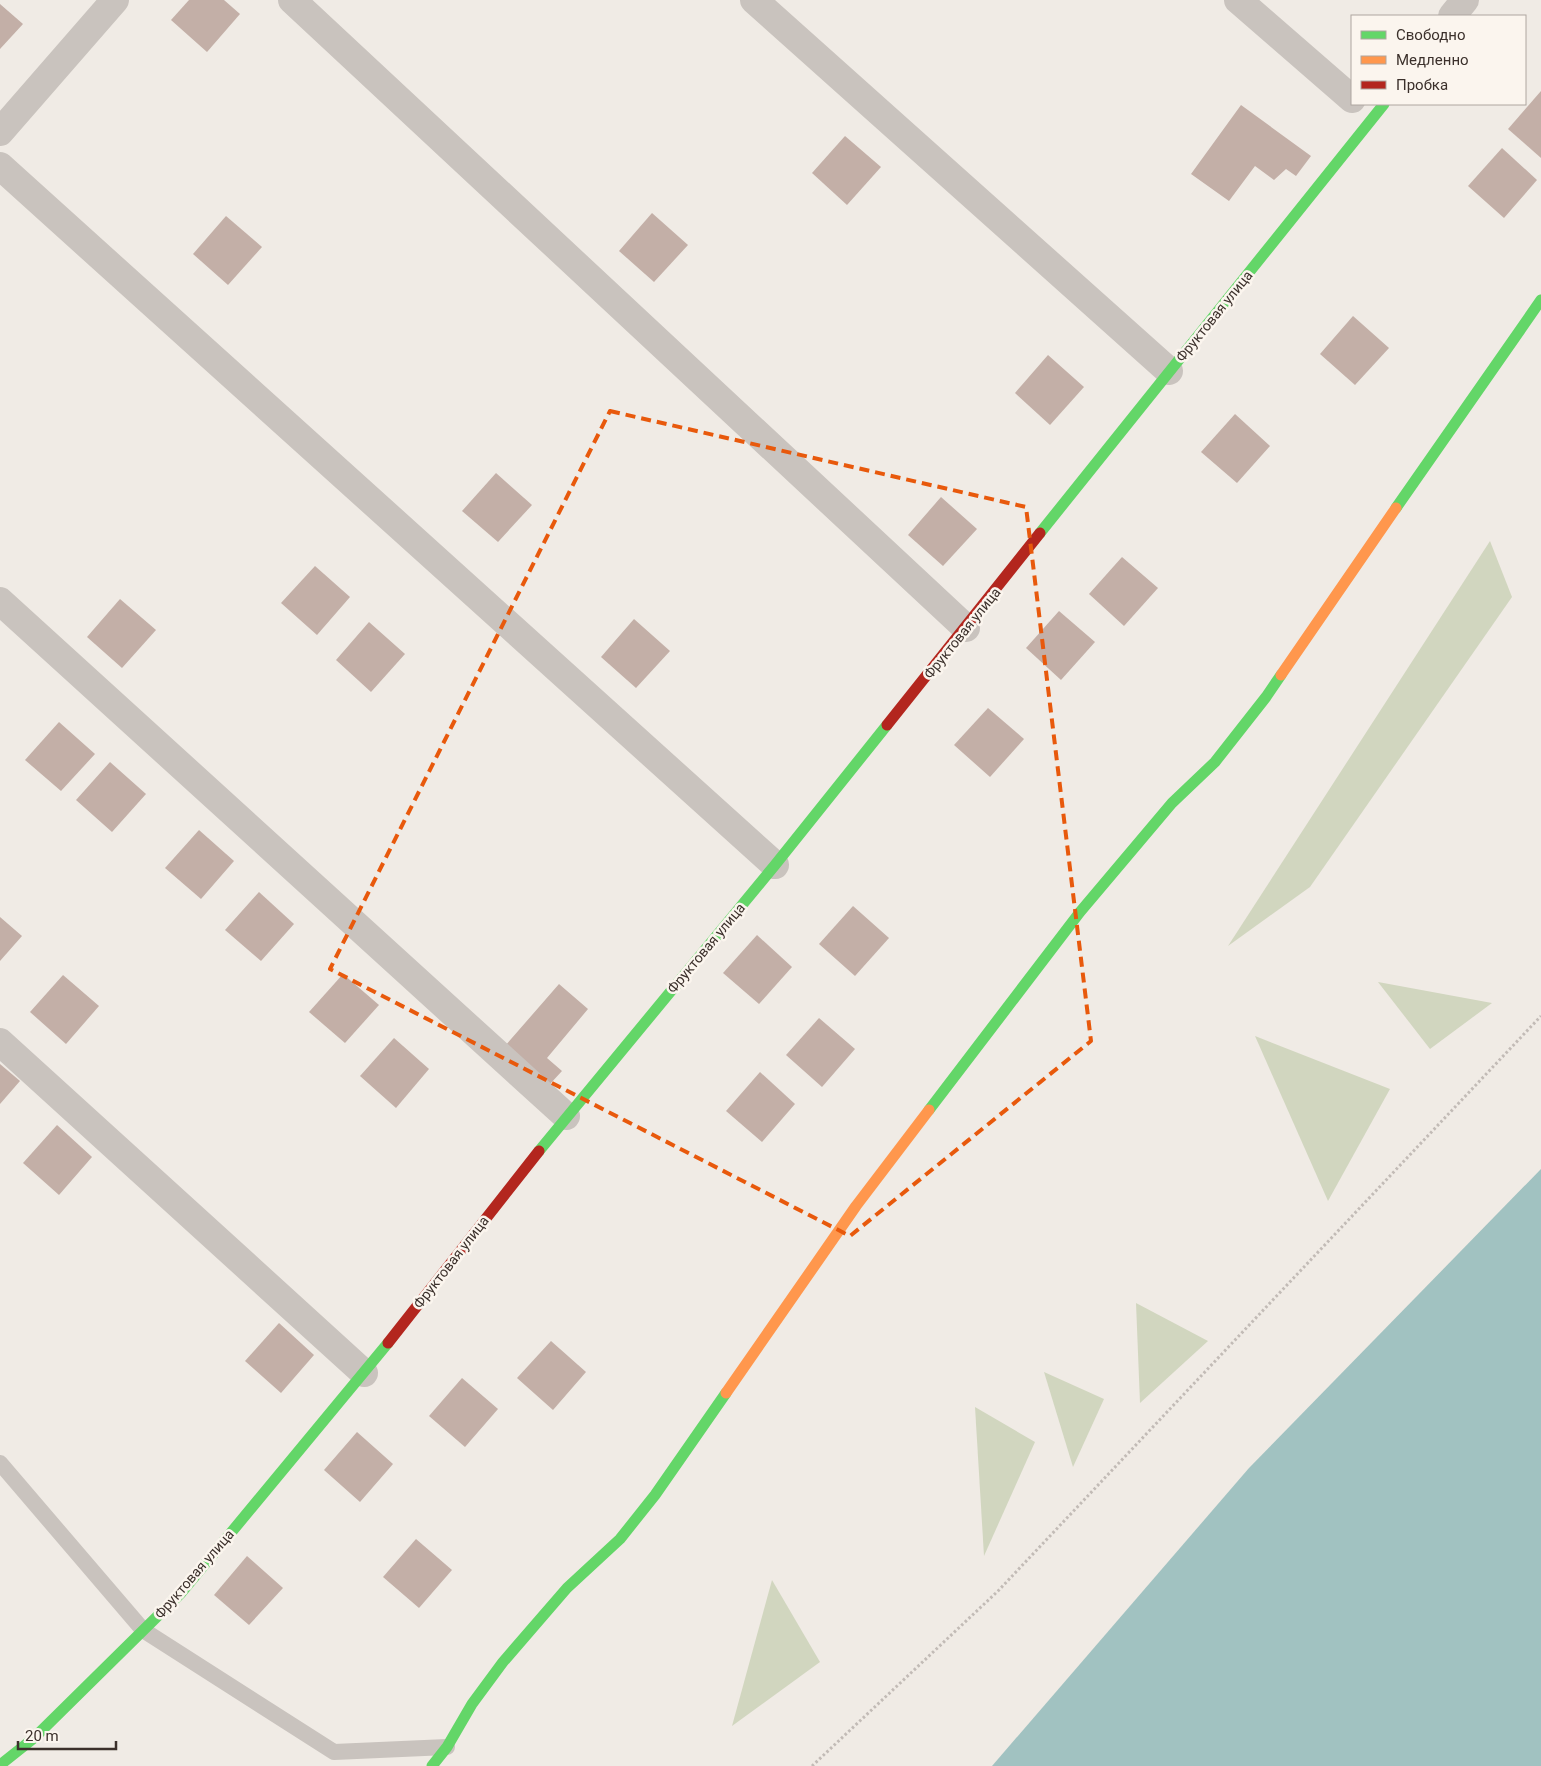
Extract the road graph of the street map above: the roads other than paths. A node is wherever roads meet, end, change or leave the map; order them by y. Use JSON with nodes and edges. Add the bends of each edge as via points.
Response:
{"nodes":[{"id":1,"x":115,"y":0,"type":"edge"},
{"id":2,"x":292,"y":0,"type":"edge"},
{"id":3,"x":754,"y":0,"type":"edge"},
{"id":4,"x":1238,"y":0,"type":"edge"},
{"id":5,"x":1465,"y":0,"type":"edge"},
{"id":6,"x":1453,"y":15,"type":"edge"},
{"id":7,"x":1351,"y":99,"type":"edge"},
{"id":8,"x":1371,"y":108,"type":"edge"},
{"id":9,"x":0,"y":132,"type":"edge"},
{"id":10,"x":0,"y":166,"type":"edge"},
{"id":11,"x":1541,"y":300,"type":"edge"},
{"id":12,"x":1169,"y":371,"type":"junction"},
{"id":13,"x":0,"y":601,"type":"edge"},
{"id":14,"x":966,"y":628,"type":"junction"},
{"id":15,"x":775,"y":865,"type":"junction"},
{"id":16,"x":0,"y":1042,"type":"edge"},
{"id":17,"x":566,"y":1116,"type":"junction"},
{"id":18,"x":364,"y":1373,"type":"junction"},
{"id":19,"x":0,"y":1463,"type":"edge"},
{"id":20,"x":144,"y":1630,"type":"junction"},
{"id":21,"x":447,"y":1747,"type":"junction"},
{"id":22,"x":0,"y":1765,"type":"edge"},
{"id":23,"x":432,"y":1766,"type":"edge"}],
"edges":[{"from":1,"to":9,"type":"street"},
{"from":2,"to":14,"type":"street"},
{"from":3,"to":12,"type":"street"},
{"from":4,"to":7,"type":"street"},
{"from":5,"to":6,"type":"street"},
{"from":8,"to":12,"type":"street","name":"Фруктовая улица"},
{"from":10,"to":15,"type":"street"},
{"from":11,"to":21,"type":"street","via":[[1266,697],[1215,762],[1172,803],[1080,912],[856,1206],[655,1494],[620,1539],[567,1588],[503,1662],[472,1704]]},
{"from":12,"to":14,"type":"street","name":"Фруктовая улица"},
{"from":13,"to":17,"type":"street"},
{"from":14,"to":15,"type":"street","name":"Фруктовая улица"},
{"from":15,"to":17,"type":"street","name":"Фруктовая улица"},
{"from":16,"to":18,"type":"street"},
{"from":17,"to":18,"type":"street","name":"Фруктовая улица"},
{"from":18,"to":20,"type":"street","name":"Фруктовая улица","via":[[180,1593]]},
{"from":19,"to":20,"type":"lane"},
{"from":20,"to":21,"type":"lane","via":[[334,1752]]},
{"from":20,"to":22,"type":"street","name":"Фруктовая улица","via":[[34,1738]]},
{"from":21,"to":23,"type":"street"}]}
